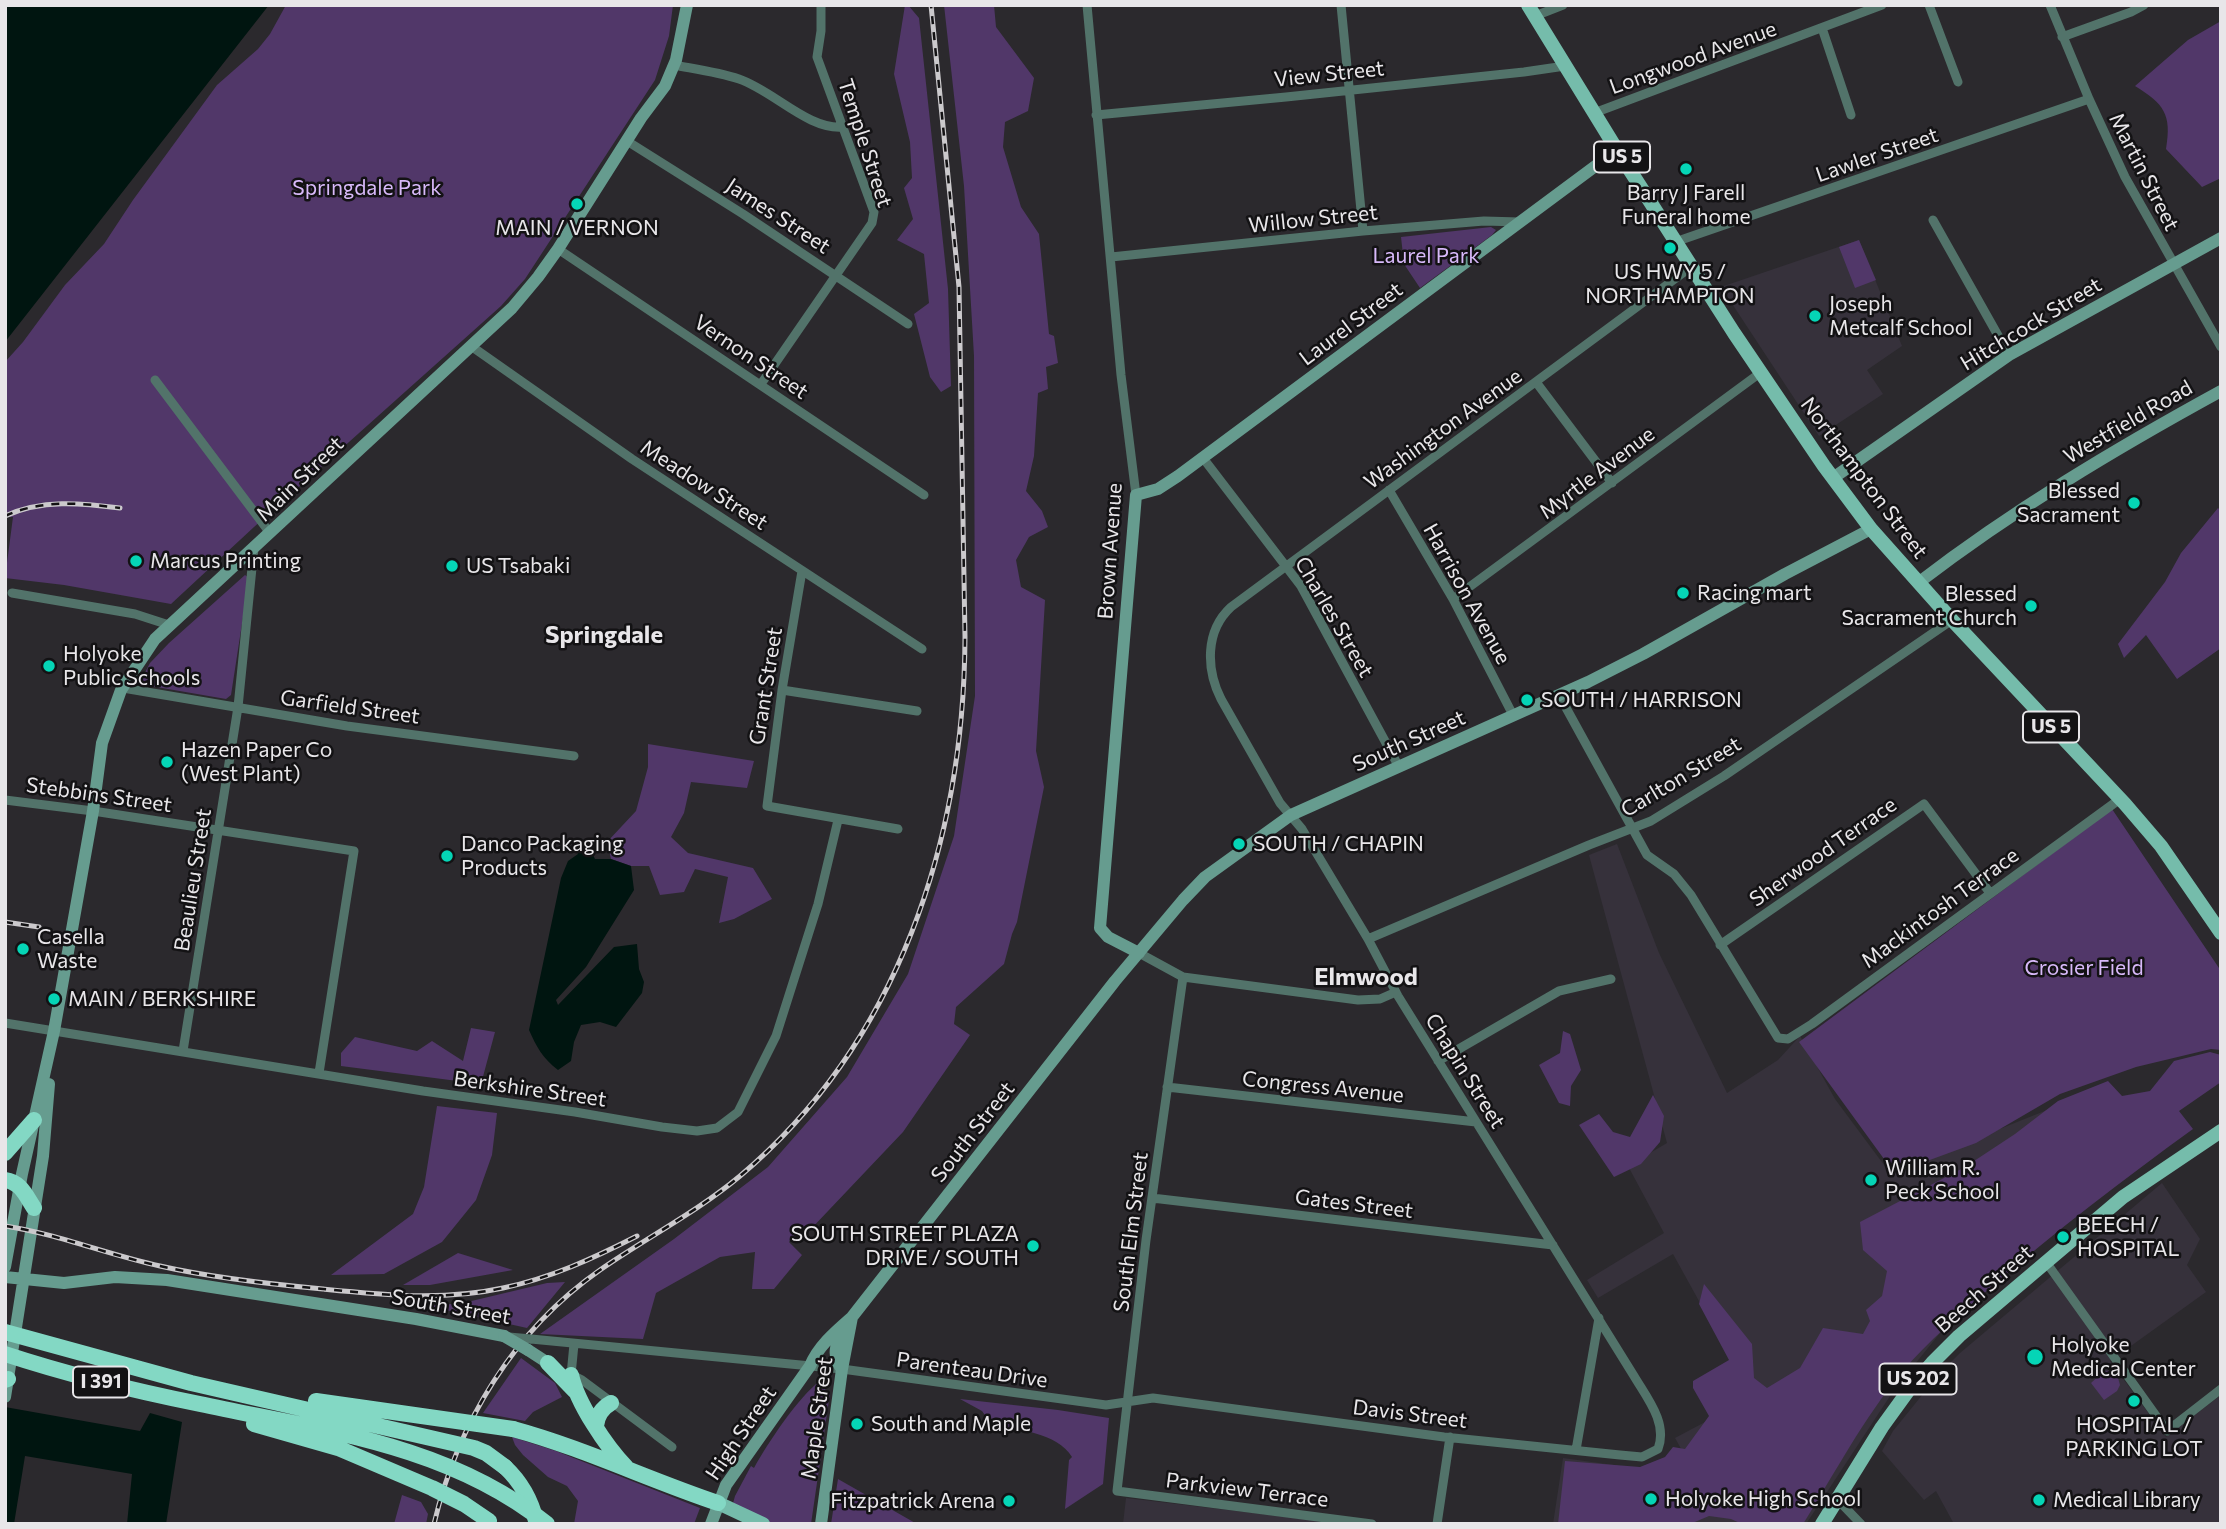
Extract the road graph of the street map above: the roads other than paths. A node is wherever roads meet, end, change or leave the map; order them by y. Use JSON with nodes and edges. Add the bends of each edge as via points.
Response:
{"nodes":[{"id":1,"x":687,"y":5,"type":"edge"},
{"id":2,"x":821,"y":5,"type":"edge"},
{"id":3,"x":1087,"y":5,"type":"edge"},
{"id":4,"x":1341,"y":5,"type":"edge"},
{"id":5,"x":1563,"y":5,"type":"edge"},
{"id":6,"x":1882,"y":5,"type":"edge"},
{"id":7,"x":1929,"y":5,"type":"edge"},
{"id":8,"x":2050,"y":5,"type":"edge"},
{"id":9,"x":2144,"y":5,"type":"edge"},
{"id":10,"x":1531,"y":10,"type":"edge"},
{"id":11,"x":1822,"y":28,"type":"junction"},
{"id":12,"x":2062,"y":37,"type":"junction"},
{"id":13,"x":674,"y":65,"type":"junction"},
{"id":14,"x":1565,"y":66,"type":"junction"},
{"id":15,"x":1958,"y":82,"type":"dead end"},
{"id":16,"x":1348,"y":90,"type":"junction"},
{"id":17,"x":2089,"y":99,"type":"junction"},
{"id":18,"x":1594,"y":113,"type":"junction"},
{"id":19,"x":1096,"y":115,"type":"junction"},
{"id":20,"x":1851,"y":115,"type":"dead end"},
{"id":21,"x":843,"y":127,"type":"junction"},
{"id":22,"x":627,"y":141,"type":"junction"},
{"id":23,"x":1617,"y":150,"type":"junction"},
{"id":24,"x":1933,"y":220,"type":"dead end"},
{"id":25,"x":1520,"y":222,"type":"junction"},
{"id":26,"x":1363,"y":231,"type":"junction"},
{"id":27,"x":2221,"y":238,"type":"edge"},
{"id":28,"x":1675,"y":242,"type":"junction"},
{"id":29,"x":558,"y":249,"type":"junction"},
{"id":30,"x":1111,"y":257,"type":"junction"},
{"id":31,"x":2172,"y":265,"type":"junction"},
{"id":32,"x":1691,"y":267,"type":"junction"},
{"id":33,"x":836,"y":275,"type":"junction"},
{"id":34,"x":908,"y":324,"type":"dead end"},
{"id":35,"x":471,"y":346,"type":"junction"},
{"id":36,"x":2221,"y":347,"type":"edge"},
{"id":37,"x":2009,"y":355,"type":"junction"},
{"id":38,"x":1760,"y":373,"type":"junction"},
{"id":39,"x":155,"y":380,"type":"dead end"},
{"id":40,"x":1536,"y":382,"type":"junction"},
{"id":41,"x":761,"y":384,"type":"junction"},
{"id":42,"x":2220,"y":394,"type":"edge"},
{"id":43,"x":1203,"y":458,"type":"junction"},
{"id":44,"x":1833,"y":478,"type":"junction"},
{"id":45,"x":1612,"y":483,"type":"junction"},
{"id":46,"x":1389,"y":490,"type":"junction"},
{"id":47,"x":924,"y":495,"type":"dead end"},
{"id":48,"x":1136,"y":495,"type":"junction"},
{"id":49,"x":1871,"y":529,"type":"junction"},
{"id":50,"x":270,"y":533,"type":"junction"},
{"id":51,"x":254,"y":548,"type":"junction"},
{"id":52,"x":1287,"y":568,"type":"junction"},
{"id":53,"x":802,"y":570,"type":"junction"},
{"id":54,"x":1918,"y":583,"type":"junction"},
{"id":55,"x":12,"y":593,"type":"dead end"},
{"id":56,"x":1453,"y":599,"type":"junction"},
{"id":57,"x":1952,"y":620,"type":"junction"},
{"id":58,"x":1218,"y":621,"type":"joint"},
{"id":59,"x":169,"y":625,"type":"junction"},
{"id":60,"x":922,"y":649,"type":"dead end"},
{"id":61,"x":123,"y":688,"type":"junction"},
{"id":62,"x":782,"y":690,"type":"junction"},
{"id":63,"x":1559,"y":695,"type":"junction"},
{"id":64,"x":238,"y":707,"type":"junction"},
{"id":65,"x":916,"y":711,"type":"dead end"},
{"id":66,"x":1513,"y":715,"type":"junction"},
{"id":67,"x":574,"y":756,"type":"dead end"},
{"id":68,"x":1399,"y":767,"type":"junction"},
{"id":69,"x":2120,"y":799,"type":"junction"},
{"id":70,"x":5,"y":800,"type":"edge"},
{"id":71,"x":93,"y":811,"type":"junction"},
{"id":72,"x":1290,"y":815,"type":"junction"},
{"id":73,"x":838,"y":820,"type":"junction"},
{"id":74,"x":898,"y":829,"type":"dead end"},
{"id":75,"x":1633,"y":829,"type":"junction"},
{"id":76,"x":220,"y":830,"type":"junction"},
{"id":77,"x":1990,"y":893,"type":"junction"},
{"id":78,"x":2221,"y":933,"type":"edge"},
{"id":79,"x":1368,"y":939,"type":"junction"},
{"id":80,"x":1720,"y":945,"type":"junction"},
{"id":81,"x":1139,"y":953,"type":"junction"},
{"id":82,"x":1183,"y":977,"type":"junction"},
{"id":83,"x":1611,"y":979,"type":"dead end"},
{"id":84,"x":1395,"y":992,"type":"junction"},
{"id":85,"x":5,"y":1023,"type":"edge"},
{"id":86,"x":54,"y":1031,"type":"junction"},
{"id":87,"x":183,"y":1051,"type":"junction"},
{"id":88,"x":1438,"y":1061,"type":"junction"},
{"id":89,"x":319,"y":1073,"type":"junction"},
{"id":90,"x":1167,"y":1087,"type":"junction"},
{"id":91,"x":34,"y":1120,"type":"junction"},
{"id":92,"x":1476,"y":1122,"type":"junction"},
{"id":93,"x":2221,"y":1131,"type":"edge"},
{"id":94,"x":5,"y":1153,"type":"edge"},
{"id":95,"x":12,"y":1183,"type":"edge"},
{"id":96,"x":1152,"y":1198,"type":"junction"},
{"id":97,"x":34,"y":1208,"type":"junction"},
{"id":98,"x":1553,"y":1245,"type":"junction"},
{"id":99,"x":2046,"y":1262,"type":"junction"},
{"id":100,"x":5,"y":1267,"type":"edge"},
{"id":101,"x":5,"y":1277,"type":"edge"},
{"id":102,"x":22,"y":1280,"type":"junction"},
{"id":103,"x":852,"y":1317,"type":"junction"},
{"id":104,"x":1599,"y":1318,"type":"junction"},
{"id":105,"x":5,"y":1332,"type":"edge"},
{"id":106,"x":574,"y":1344,"type":"junction"},
{"id":107,"x":530,"y":1345,"type":"junction"},
{"id":108,"x":5,"y":1354,"type":"edge"},
{"id":109,"x":548,"y":1363,"type":"junction"},
{"id":110,"x":810,"y":1366,"type":"junction"},
{"id":111,"x":134,"y":1368,"type":"junction"},
{"id":112,"x":842,"y":1369,"type":"junction"},
{"id":113,"x":571,"y":1375,"type":"junction"},
{"id":114,"x":7,"y":1379,"type":"edge"},
{"id":115,"x":2221,"y":1389,"type":"edge"},
{"id":116,"x":577,"y":1392,"type":"junction"},
{"id":117,"x":5,"y":1397,"type":"edge"},
{"id":118,"x":1129,"y":1401,"type":"junction"},
{"id":119,"x":611,"y":1403,"type":"junction"},
{"id":120,"x":199,"y":1404,"type":"junction"},
{"id":121,"x":1659,"y":1422,"type":"joint"},
{"id":122,"x":596,"y":1426,"type":"junction"},
{"id":123,"x":1450,"y":1437,"type":"junction"},
{"id":124,"x":672,"y":1447,"type":"dead end"},
{"id":125,"x":1576,"y":1450,"type":"junction"},
{"id":126,"x":630,"y":1471,"type":"junction"},
{"id":127,"x":1117,"y":1491,"type":"joint"},
{"id":128,"x":1838,"y":1499,"type":"junction"},
{"id":129,"x":718,"y":1503,"type":"junction"},
{"id":130,"x":490,"y":1522,"type":"edge"},
{"id":131,"x":537,"y":1524,"type":"edge"},
{"id":132,"x":547,"y":1524,"type":"edge"},
{"id":133,"x":711,"y":1524,"type":"edge"},
{"id":134,"x":764,"y":1524,"type":"edge"},
{"id":135,"x":821,"y":1524,"type":"edge"},
{"id":136,"x":1372,"y":1524,"type":"edge"},
{"id":137,"x":1437,"y":1524,"type":"edge"},
{"id":138,"x":1822,"y":1524,"type":"edge"},
{"id":139,"x":1861,"y":1524,"type":"edge"}],
"edges":[{"from":1,"to":13,"type":"main road","name":"Main Street"},
{"from":2,"to":21,"type":"street","name":"Temple Street","via":[[817,57]]},
{"from":3,"to":19,"type":"street","name":"Brown Avenue"},
{"from":4,"to":16,"type":"street"},
{"from":5,"to":10,"type":"street"},
{"from":6,"to":11,"type":"street","name":"Longwood Avenue"},
{"from":7,"to":15,"type":"street"},
{"from":8,"to":12,"type":"street","name":"Martin Street"},
{"from":9,"to":12,"type":"street"},
{"from":10,"to":14,"type":"main road","name":"Northampton Street","number":"US 5"},
{"from":11,"to":18,"type":"street","name":"Longwood Avenue"},
{"from":11,"to":20,"type":"street"},
{"from":12,"to":17,"type":"street","name":"Martin Street"},
{"from":13,"to":21,"type":"street","via":[[739,79],[766,90],[807,118],[830,128]]},
{"from":13,"to":22,"type":"main road","name":"Main Street"},
{"from":14,"to":16,"type":"street","name":"View Street"},
{"from":14,"to":18,"type":"main road","name":"Northampton Street","number":"US 5"},
{"from":16,"to":19,"type":"street","name":"View Street"},
{"from":16,"to":26,"type":"street"},
{"from":17,"to":28,"type":"street","name":"Lawler Street"},
{"from":17,"to":31,"type":"street","name":"Martin Street"},
{"from":18,"to":23,"type":"main road","name":"Northampton Street","number":"US 5"},
{"from":19,"to":30,"type":"street","name":"Brown Avenue"},
{"from":21,"to":33,"type":"street","name":"Temple Street","via":[[874,212],[872,223]]},
{"from":22,"to":29,"type":"main road","name":"Main Street"},
{"from":22,"to":33,"type":"street","name":"James Street"},
{"from":23,"to":25,"type":"main road","name":"Laurel Street"},
{"from":23,"to":28,"type":"main road","name":"Northampton Street","number":"US 5"},
{"from":24,"to":37,"type":"street"},
{"from":25,"to":26,"type":"street","name":"Willow Street"},
{"from":25,"to":43,"type":"main road","name":"Laurel Street"},
{"from":26,"to":30,"type":"street","name":"Willow Street"},
{"from":27,"to":31,"type":"main road","name":"Hitchcock Street"},
{"from":28,"to":32,"type":"main road","name":"Northampton Street","number":"US 5"},
{"from":29,"to":35,"type":"main road","name":"Main Street","via":[[512,308]]},
{"from":29,"to":41,"type":"street","name":"Vernon Street"},
{"from":30,"to":48,"type":"street","name":"Brown Avenue"},
{"from":31,"to":36,"type":"street","name":"Martin Street"},
{"from":31,"to":37,"type":"main road","name":"Hitchcock Street"},
{"from":32,"to":38,"type":"main road","name":"Northampton Street","number":"US 5"},
{"from":32,"to":40,"type":"street","name":"Washington Avenue"},
{"from":33,"to":34,"type":"street","name":"James Street"},
{"from":33,"to":41,"type":"street","name":"Temple Street"},
{"from":35,"to":50,"type":"main road","name":"Main Street"},
{"from":35,"to":53,"type":"street","name":"Meadow Street"},
{"from":37,"to":44,"type":"main road","name":"Hitchcock Street"},
{"from":38,"to":44,"type":"main road","name":"Northampton Street","number":"US 5"},
{"from":38,"to":45,"type":"street","name":"Myrtle Avenue"},
{"from":39,"to":50,"type":"street"},
{"from":40,"to":45,"type":"street"},
{"from":40,"to":46,"type":"street","name":"Washington Avenue"},
{"from":41,"to":47,"type":"street","name":"Vernon Street"},
{"from":42,"to":54,"type":"main road","name":"Westfield Road","via":[[2088,466]]},
{"from":43,"to":48,"type":"main road","name":"Laurel Street","via":[[1165,485]]},
{"from":43,"to":52,"type":"street","name":"Charles Street"},
{"from":44,"to":49,"type":"main road","name":"Northampton Street","number":"US 5"},
{"from":45,"to":56,"type":"street","name":"Myrtle Avenue"},
{"from":46,"to":52,"type":"street","name":"Washington Avenue"},
{"from":46,"to":56,"type":"street","name":"Harrison Avenue"},
{"from":48,"to":81,"type":"main road","name":"Brown Avenue","via":[[1100,928]]},
{"from":49,"to":54,"type":"main road","name":"Northampton Street","number":"US 5"},
{"from":49,"to":63,"type":"main road","name":"South Street"},
{"from":50,"to":51,"type":"main road","name":"Main Street"},
{"from":51,"to":59,"type":"main road","name":"Main Street"},
{"from":51,"to":64,"type":"street","name":"Beaulieu Street"},
{"from":52,"to":58,"type":"street","name":"Washington Avenue"},
{"from":52,"to":68,"type":"street","name":"Charles Street"},
{"from":53,"to":60,"type":"street","name":"Meadow Street"},
{"from":53,"to":62,"type":"street","name":"Grant Street"},
{"from":54,"to":57,"type":"main road","name":"Northampton Street","number":"US 5"},
{"from":55,"to":59,"type":"street","via":[[135,614]]},
{"from":56,"to":66,"type":"street","name":"Harrison Avenue"},
{"from":57,"to":69,"type":"main road","name":"Northampton Street","number":"US 5"},
{"from":57,"to":75,"type":"street","name":"Carlton Street","via":[[1724,776]]},
{"from":58,"to":72,"type":"street","name":"Chapin Street","via":[[1211,659],[1213,683]]},
{"from":59,"to":61,"type":"main road","name":"Main Street"},
{"from":61,"to":64,"type":"street","name":"Garfield Street"},
{"from":61,"to":71,"type":"main road","name":"Main Street","via":[[102,743]]},
{"from":62,"to":65,"type":"street"},
{"from":62,"to":73,"type":"street","name":"Grant Street","via":[[767,806]]},
{"from":63,"to":66,"type":"main road","name":"South Street"},
{"from":63,"to":75,"type":"street"},
{"from":64,"to":67,"type":"street","name":"Garfield Street"},
{"from":64,"to":76,"type":"street","name":"Beaulieu Street"},
{"from":66,"to":68,"type":"main road","name":"South Street"},
{"from":68,"to":72,"type":"main road","name":"South Street"},
{"from":69,"to":77,"type":"street","name":"Mackintosh Terrace"},
{"from":69,"to":78,"type":"main road","name":"Northampton Street","number":"US 5","via":[[2161,846]]},
{"from":70,"to":71,"type":"street","name":"Stebbins Street"},
{"from":71,"to":76,"type":"street","name":"Stebbins Street"},
{"from":71,"to":86,"type":"main road","name":"Main Street"},
{"from":72,"to":79,"type":"street","name":"Chapin Street"},
{"from":72,"to":81,"type":"main road","name":"South Street","via":[[1199,883]]},
{"from":73,"to":74,"type":"street"},
{"from":73,"to":89,"type":"street","name":"Berkshire Street","via":[[818,904],[776,1036],[738,1112],[717,1128],[662,1127]]},
{"from":75,"to":79,"type":"street","name":"Carlton Street"},
{"from":75,"to":80,"type":"street","via":[[1647,855],[1674,874],[1691,895]]},
{"from":76,"to":87,"type":"street","name":"Beaulieu Street"},
{"from":76,"to":89,"type":"street","name":"Stebbins Street","via":[[354,851]]},
{"from":77,"to":80,"type":"street","name":"Sherwood Terrace","via":[[1924,804]]},
{"from":77,"to":80,"type":"street","name":"Mackintosh Terrace","via":[[1788,1039],[1779,1038]]},
{"from":79,"to":84,"type":"street","name":"Chapin Street"},
{"from":81,"to":82,"type":"street"},
{"from":81,"to":103,"type":"main road","name":"South Street"},
{"from":82,"to":84,"type":"street","via":[[1359,1000],[1380,999]]},
{"from":82,"to":90,"type":"street","name":"South Elm Street"},
{"from":83,"to":88,"type":"street","via":[[1559,991]]},
{"from":84,"to":88,"type":"street","name":"Chapin Street"},
{"from":85,"to":86,"type":"street","name":"Berkshire Street"},
{"from":86,"to":87,"type":"street","name":"Berkshire Street"},
{"from":86,"to":91,"type":"main road","name":"Main Street"},
{"from":86,"to":97,"type":"main road","name":"Main Street"},
{"from":87,"to":89,"type":"street","name":"Berkshire Street"},
{"from":88,"to":92,"type":"street","name":"Chapin Street"},
{"from":90,"to":92,"type":"street","name":"Congress Avenue"},
{"from":90,"to":96,"type":"street","name":"South Elm Street"},
{"from":91,"to":94,"type":"highway"},
{"from":91,"to":95,"type":"main road","name":"Main Street"},
{"from":92,"to":98,"type":"street","name":"Chapin Street"},
{"from":93,"to":99,"type":"main road","name":"Beech Street","number":"US 202","via":[[2123,1197]]},
{"from":95,"to":97,"type":"highway"},
{"from":95,"to":100,"type":"main road","name":"Main Street"},
{"from":96,"to":98,"type":"street","name":"Gates Street"},
{"from":96,"to":118,"type":"street","name":"South Elm Street"},
{"from":97,"to":102,"type":"main road","name":"Main Street"},
{"from":98,"to":104,"type":"street","name":"Chapin Street"},
{"from":99,"to":115,"type":"street","via":[[2167,1431]]},
{"from":99,"to":128,"type":"main road","name":"Beech Street","number":"US 202","via":[[1932,1363],[1898,1404]]},
{"from":101,"to":102,"type":"main road","name":"South Street"},
{"from":102,"to":107,"type":"main road","name":"South Street","bridge":true,"via":[[64,1283],[144,1278],[416,1319]]},
{"from":102,"to":114,"type":"main road","name":"Main Street"},
{"from":103,"to":110,"type":"main road","name":"South Street"},
{"from":103,"to":112,"type":"main road","name":"Maple Street","via":[[835,1351],[835,1362]]},
{"from":104,"to":121,"type":"street","name":"Chapin Street"},
{"from":104,"to":125,"type":"street"},
{"from":105,"to":111,"type":"highway","number":"I 391","bridge":true},
{"from":106,"to":107,"type":"street","name":"South Street"},
{"from":106,"to":110,"type":"street","name":"South Street"},
{"from":106,"to":113,"type":"street"},
{"from":107,"to":109,"type":"main road","name":"South Street"},
{"from":108,"to":120,"type":"highway","number":"I 391","bridge":true},
{"from":109,"to":113,"type":"street"},
{"from":109,"to":116,"type":"highway"},
{"from":110,"to":112,"type":"street","name":"Parenteau Drive"},
{"from":110,"to":129,"type":"main road","name":"High Street"},
{"from":111,"to":126,"type":"highway","bridge":true,"via":[[513,1429]]},
{"from":111,"to":131,"type":"highway","bridge":true,"via":[[474,1448],[505,1466],[522,1486]]},
{"from":112,"to":118,"type":"street","name":"Parenteau Drive","via":[[1106,1405]]},
{"from":112,"to":135,"type":"main road","name":"Maple Street"},
{"from":113,"to":116,"type":"highway"},
{"from":113,"to":119,"type":"street"},
{"from":114,"to":117,"type":"main road","name":"Main Street"},
{"from":116,"to":122,"type":"highway"},
{"from":118,"to":123,"type":"street","name":"Davis Street","via":[[1153,1398]]},
{"from":118,"to":127,"type":"street","name":"South Elm Street"},
{"from":119,"to":122,"type":"highway","via":[[604,1407]]},
{"from":119,"to":124,"type":"street"},
{"from":120,"to":130,"type":"highway","bridge":true,"via":[[230,1418],[338,1448],[432,1488]]},
{"from":120,"to":132,"type":"highway","bridge":true,"via":[[342,1433],[448,1465],[497,1489]]},
{"from":121,"to":125,"type":"street","name":"Davis Street","via":[[1663,1436],[1658,1448],[1642,1457]]},
{"from":122,"to":126,"type":"highway"},
{"from":123,"to":125,"type":"street","name":"Davis Street"},
{"from":123,"to":137,"type":"street"},
{"from":126,"to":129,"type":"highway"},
{"from":127,"to":136,"type":"street","name":"Parkview Terrace"},
{"from":128,"to":138,"type":"main road","name":"Beech Street","number":"US 202"},
{"from":128,"to":139,"type":"street"},
{"from":129,"to":133,"type":"main road","name":"High Street"},
{"from":129,"to":134,"type":"main road"}]}
